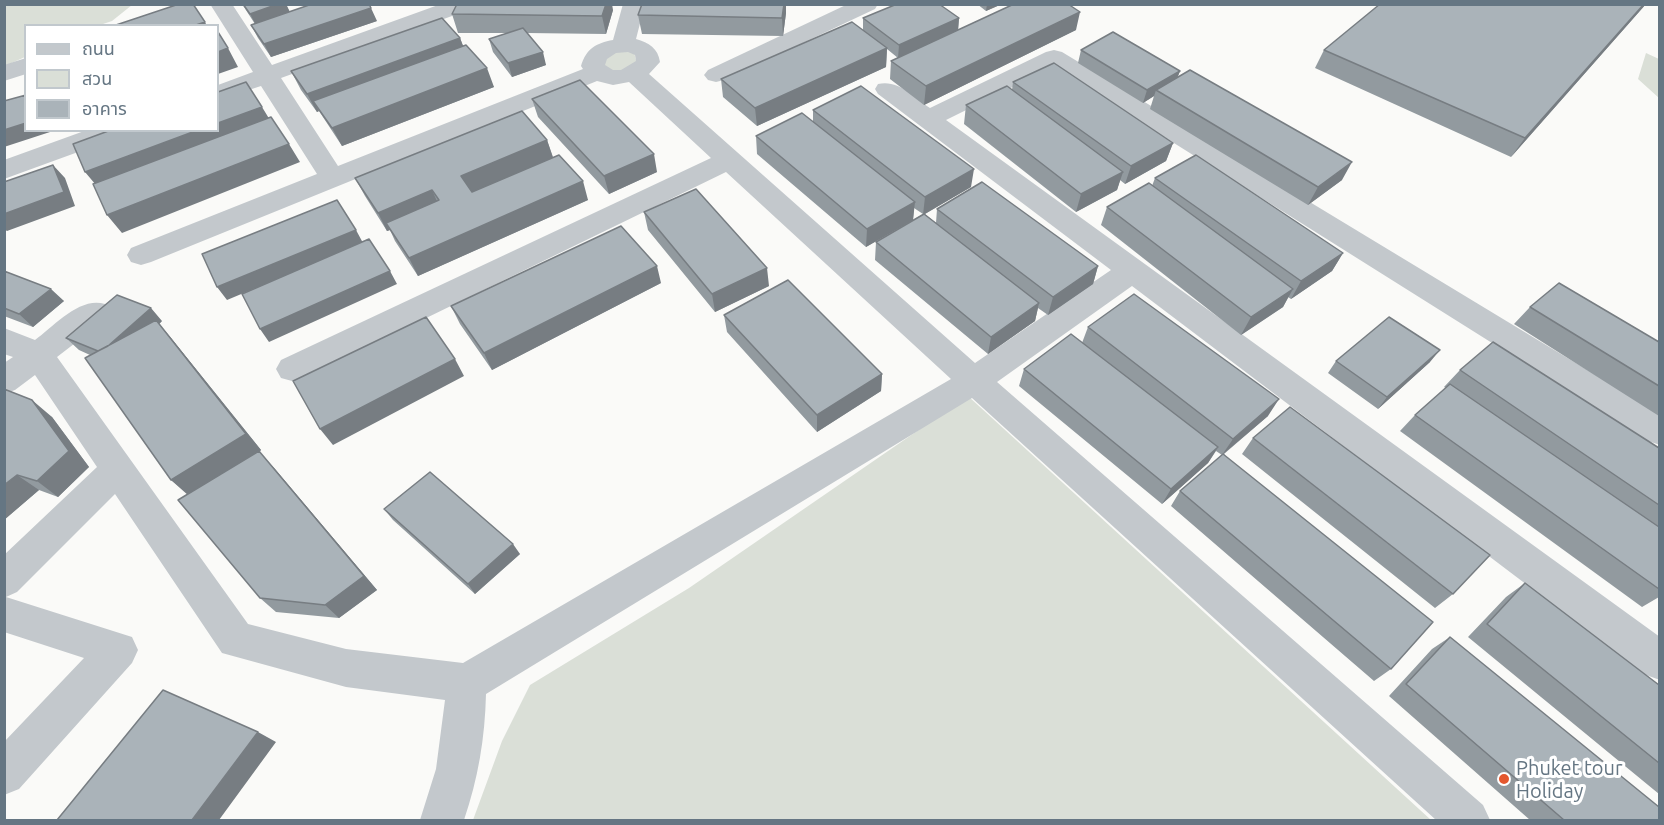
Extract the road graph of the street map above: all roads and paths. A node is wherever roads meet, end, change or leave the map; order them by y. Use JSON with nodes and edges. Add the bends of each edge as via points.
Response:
{"nodes":[{"id":1,"x":221,"y":4,"type":"edge"},
{"id":2,"x":634,"y":4,"type":"edge"},
{"id":3,"x":867,"y":4,"type":"edge"},
{"id":4,"x":455,"y":7,"type":"edge"},
{"id":5,"x":629,"y":59,"type":"junction"},
{"id":6,"x":24,"y":66,"type":"edge"},
{"id":7,"x":4,"y":74,"type":"edge"},
{"id":8,"x":267,"y":75,"type":"junction"},
{"id":9,"x":716,"y":75,"type":"dead end"},
{"id":10,"x":887,"y":89,"type":"dead end"},
{"id":11,"x":219,"y":93,"type":"edge"},
{"id":12,"x":928,"y":119,"type":"junction"},
{"id":13,"x":108,"y":132,"type":"edge"},
{"id":14,"x":730,"y":159,"type":"junction"},
{"id":15,"x":4,"y":170,"type":"edge"},
{"id":16,"x":333,"y":178,"type":"junction"},
{"id":17,"x":141,"y":255,"type":"dead end"},
{"id":18,"x":1133,"y":270,"type":"junction"},
{"id":19,"x":94,"y":312,"type":"edge"},
{"id":20,"x":4,"y":340,"type":"edge"},
{"id":21,"x":38,"y":355,"type":"junction"},
{"id":22,"x":292,"y":369,"type":"dead end"},
{"id":23,"x":4,"y":381,"type":"edge"},
{"id":24,"x":974,"y":381,"type":"junction"},
{"id":25,"x":1659,"y":431,"type":"edge"},
{"id":26,"x":118,"y":469,"type":"junction"},
{"id":27,"x":4,"y":580,"type":"edge"},
{"id":28,"x":4,"y":614,"type":"edge"},
{"id":29,"x":1659,"y":661,"type":"edge"},
{"id":30,"x":466,"y":683,"type":"junction"},
{"id":31,"x":4,"y":774,"type":"edge"},
{"id":32,"x":442,"y":820,"type":"edge"},
{"id":33,"x":1468,"y":820,"type":"edge"}],
"edges":[{"from":1,"to":8,"type":"street"},
{"from":2,"to":5,"type":"street"},
{"from":3,"to":9,"type":"street"},
{"from":4,"to":8,"type":"street"},
{"from":5,"to":14,"type":"street"},
{"from":5,"to":16,"type":"street","via":[[610,77],[597,72]]},
{"from":6,"to":7,"type":"street"},
{"from":8,"to":11,"type":"street"},
{"from":8,"to":16,"type":"street"},
{"from":10,"to":12,"type":"street"},
{"from":12,"to":18,"type":"street"},
{"from":12,"to":25,"type":"street","via":[[1054,57]]},
{"from":13,"to":15,"type":"street"},
{"from":14,"to":22,"type":"street"},
{"from":14,"to":24,"type":"street"},
{"from":16,"to":17,"type":"street"},
{"from":18,"to":24,"type":"street"},
{"from":18,"to":29,"type":"street"},
{"from":19,"to":21,"type":"street"},
{"from":20,"to":21,"type":"street"},
{"from":21,"to":23,"type":"street"},
{"from":21,"to":26,"type":"street"},
{"from":24,"to":30,"type":"street"},
{"from":24,"to":33,"type":"street"},
{"from":26,"to":27,"type":"street"},
{"from":26,"to":30,"type":"street","via":[[236,640],[346,668]]},
{"from":28,"to":31,"type":"street","via":[[118,650]]},
{"from":30,"to":32,"type":"street","via":[[465,730],[458,773]]}]}
